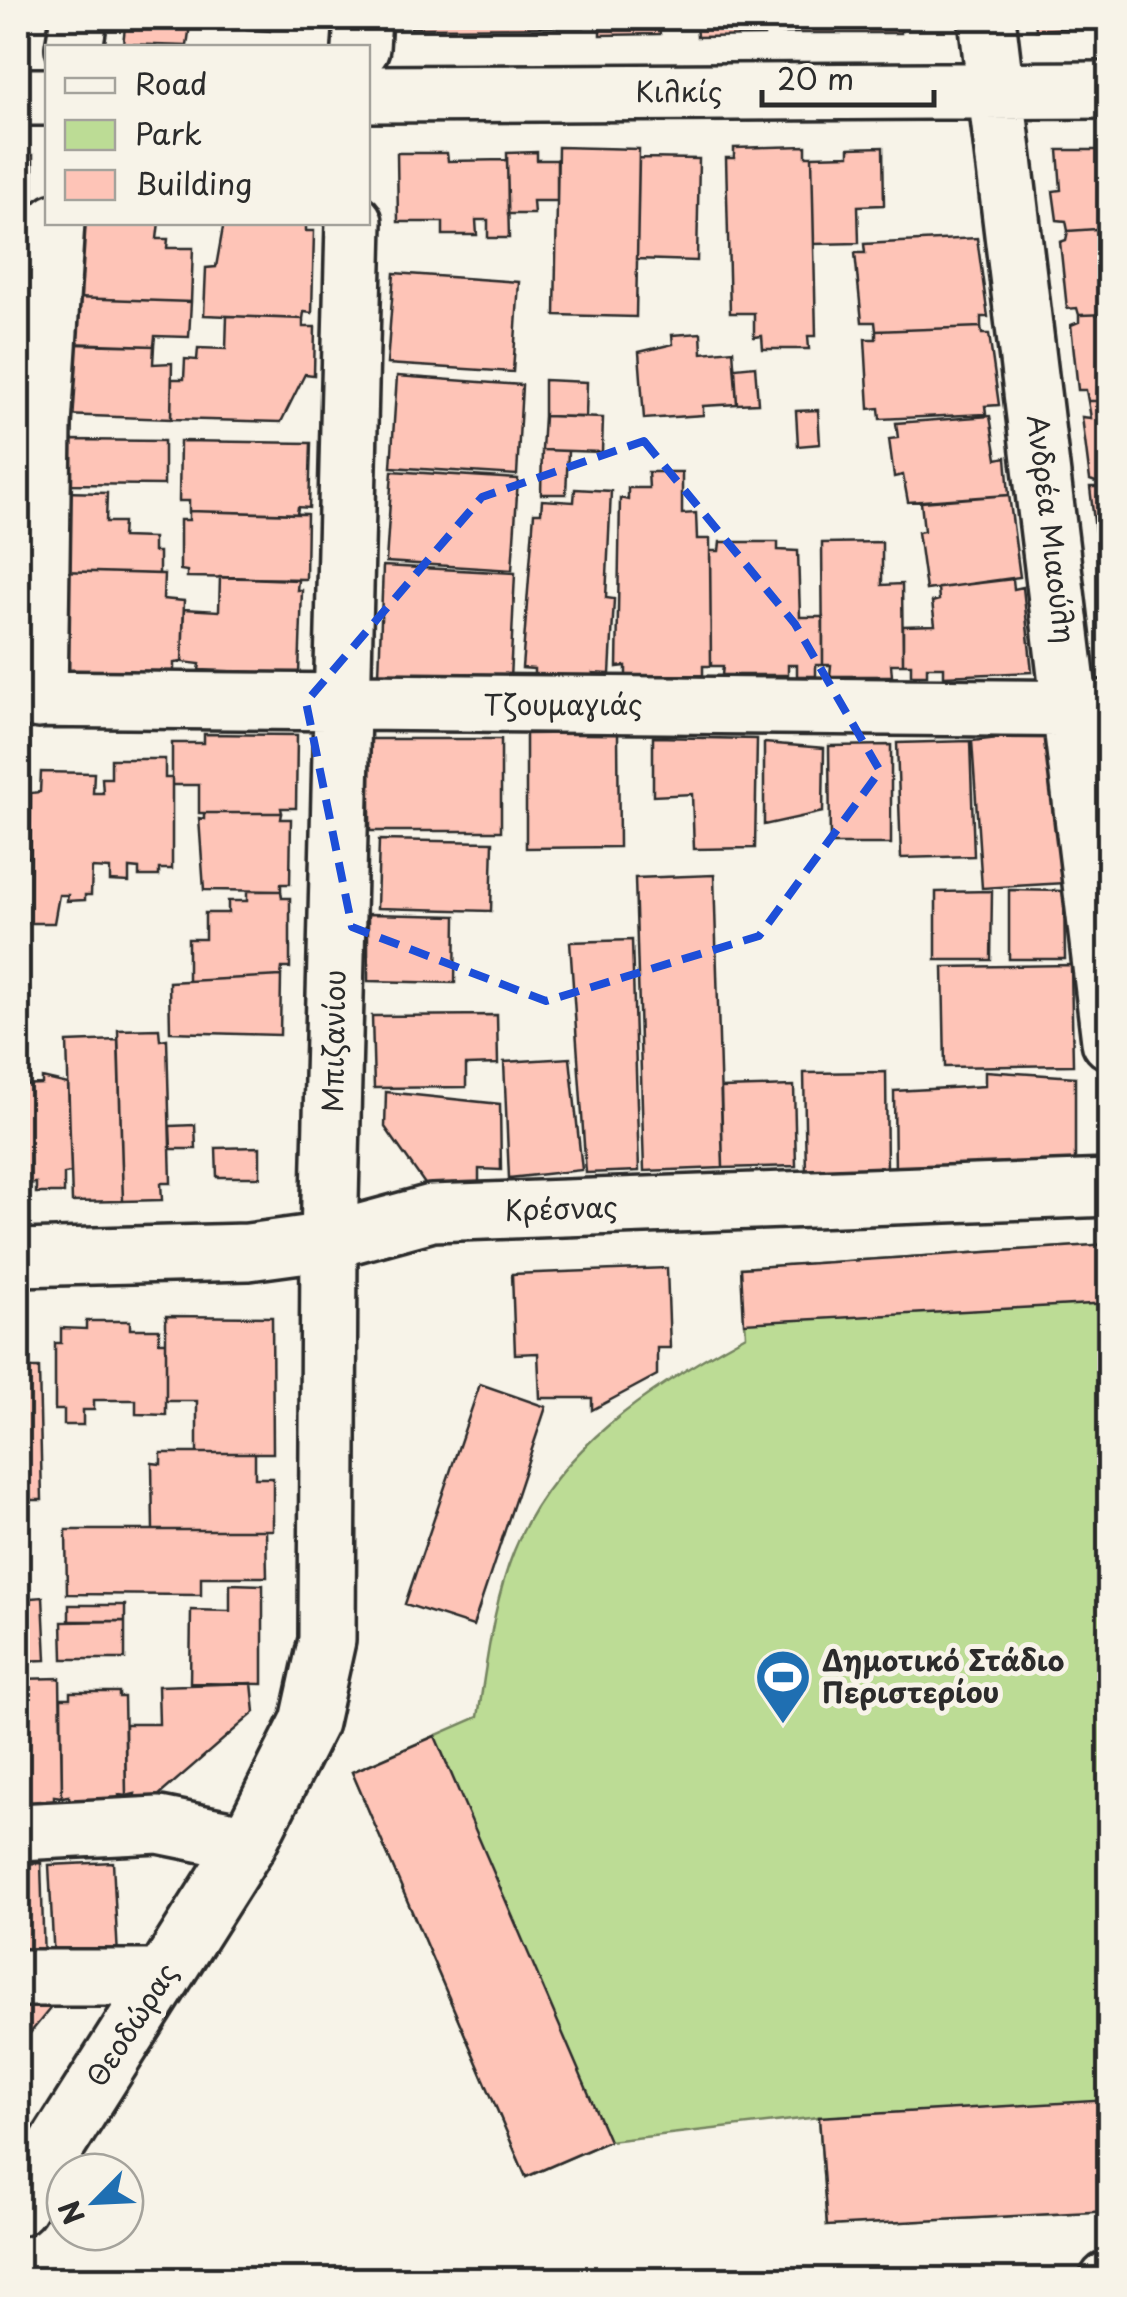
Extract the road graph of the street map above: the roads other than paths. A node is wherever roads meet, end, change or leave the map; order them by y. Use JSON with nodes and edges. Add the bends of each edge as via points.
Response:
{"nodes":[{"id":1,"x":79,"y":18,"type":"edge"},
{"id":2,"x":363,"y":18,"type":"edge"},
{"id":3,"x":987,"y":18,"type":"edge"},
{"id":4,"x":74,"y":45,"type":"edge"},
{"id":5,"x":361,"y":45,"type":"edge"},
{"id":6,"x":997,"y":90,"type":"junction"},
{"id":7,"x":1110,"y":90,"type":"edge"},
{"id":8,"x":370,"y":94,"type":"edge"},
{"id":9,"x":18,"y":97,"type":"edge"},
{"id":10,"x":45,"y":97,"type":"edge"},
{"id":11,"x":56,"y":225,"type":"edge"},
{"id":12,"x":354,"y":225,"type":"edge"},
{"id":13,"x":28,"y":699,"type":"edge"},
{"id":14,"x":341,"y":704,"type":"junction"},
{"id":15,"x":1091,"y":709,"type":"edge"},
{"id":16,"x":1110,"y":1040,"type":"edge"},
{"id":17,"x":1110,"y":1188,"type":"edge"},
{"id":18,"x":330,"y":1241,"type":"junction"},
{"id":19,"x":18,"y":1258,"type":"edge"},
{"id":20,"x":18,"y":1832,"type":"edge"},
{"id":21,"x":248,"y":1842,"type":"junction"},
{"id":22,"x":18,"y":1978,"type":"edge"},
{"id":23,"x":162,"y":1978,"type":"junction"},
{"id":24,"x":18,"y":2207,"type":"edge"}],
"edges":[{"from":1,"to":4,"type":"street"},
{"from":2,"to":5,"type":"street"},
{"from":3,"to":6,"type":"street","name":"Ανδρέα Μιαούλη"},
{"from":6,"to":7,"type":"street","name":"Κιλκίς"},
{"from":6,"to":8,"type":"street","name":"Κιλκίς"},
{"from":6,"to":15,"type":"street","name":"Ανδρέα Μιαούλη"},
{"from":9,"to":10,"type":"street"},
{"from":11,"to":13,"type":"street"},
{"from":12,"to":14,"type":"street","name":"Μπιζανίου"},
{"from":13,"to":14,"type":"street","name":"Τζουμαγιάς"},
{"from":14,"to":15,"type":"street","name":"Τζουμαγιάς"},
{"from":14,"to":18,"type":"street","name":"Μπιζανίου"},
{"from":15,"to":16,"type":"street","name":"Ανδρέα Μιαούλη"},
{"from":17,"to":18,"type":"street","name":"Κρέσνας","via":[[432,1214]]},
{"from":18,"to":19,"type":"street","name":"Κρέσνας","via":[[248,1252]]},
{"from":18,"to":21,"type":"street","name":"Μπιζανίου","via":[[327,1640],[309,1722]]},
{"from":20,"to":21,"type":"street","via":[[159,1825]]},
{"from":21,"to":23,"type":"street","name":"Θεοδώρας"},
{"from":22,"to":23,"type":"street"},
{"from":23,"to":24,"type":"street","name":"Θεοδώρας"}]}
